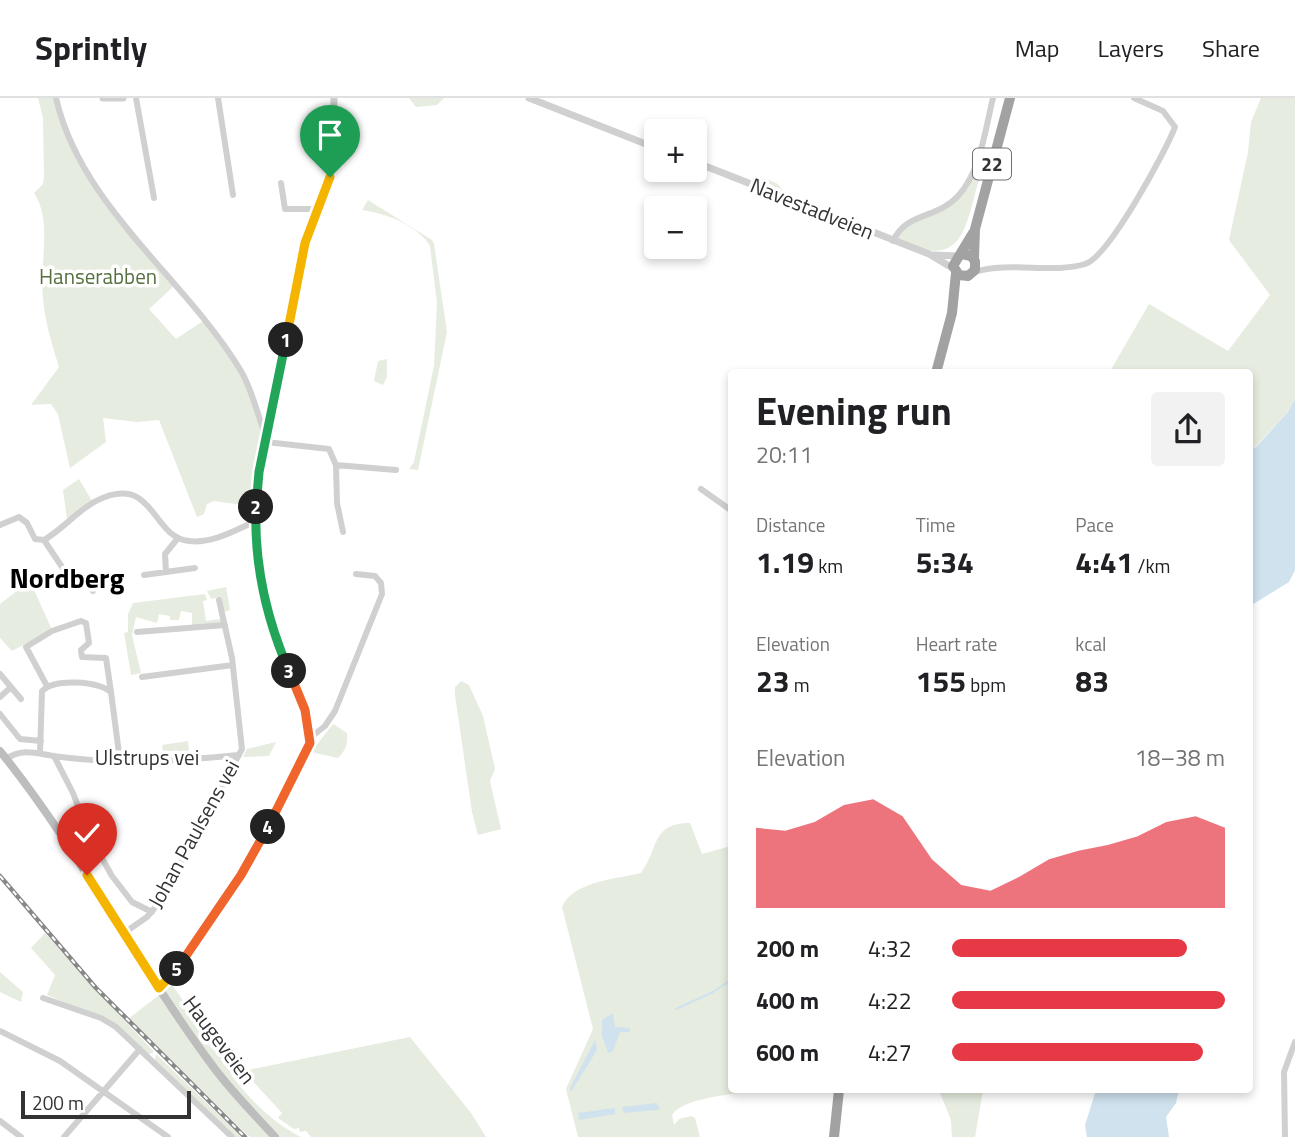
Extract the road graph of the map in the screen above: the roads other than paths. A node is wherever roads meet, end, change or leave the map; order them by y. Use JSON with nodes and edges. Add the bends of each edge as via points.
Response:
{"nodes":[{"id":1,"x":56,"y":98,"type":"edge"},
{"id":2,"x":103,"y":98,"type":"edge"},
{"id":3,"x":123,"y":98,"type":"edge"},
{"id":4,"x":136,"y":98,"type":"edge"},
{"id":5,"x":218,"y":98,"type":"edge"},
{"id":6,"x":334,"y":98,"type":"edge"},
{"id":7,"x":529,"y":98,"type":"edge"},
{"id":8,"x":993,"y":98,"type":"edge"},
{"id":9,"x":1010,"y":98,"type":"edge"},
{"id":10,"x":1134,"y":98,"type":"edge"},
{"id":11,"x":644,"y":143,"type":"edge"},
{"id":12,"x":707,"y":167,"type":"edge"},
{"id":13,"x":281,"y":183,"type":"dead end"},
{"id":14,"x":233,"y":195,"type":"dead end"},
{"id":15,"x":154,"y":198,"type":"dead end"},
{"id":16,"x":317,"y":209,"type":"junction"},
{"id":17,"x":975,"y":229,"type":"junction"},
{"id":18,"x":893,"y":241,"type":"junction"},
{"id":19,"x":929,"y":254,"type":"junction"},
{"id":20,"x":959,"y":255,"type":"junction"},
{"id":21,"x":974,"y":260,"type":"junction"},
{"id":22,"x":993,"y":267,"type":"junction"},
{"id":23,"x":955,"y":271,"type":"junction"},
{"id":24,"x":971,"y":274,"type":"junction"},
{"id":25,"x":952,"y":313,"type":"junction"},
{"id":26,"x":937,"y":369,"type":"edge"},
{"id":27,"x":266,"y":440,"type":"junction"},
{"id":28,"x":336,"y":465,"type":"junction"},
{"id":29,"x":396,"y":470,"type":"dead end"},
{"id":30,"x":701,"y":489,"type":"dead end"},
{"id":31,"x":728,"y":508,"type":"edge"},
{"id":32,"x":256,"y":522,"type":"junction"},
{"id":33,"x":0,"y":525,"type":"edge"},
{"id":34,"x":343,"y":532,"type":"dead end"},
{"id":35,"x":178,"y":538,"type":"junction"},
{"id":36,"x":44,"y":540,"type":"junction"},
{"id":37,"x":195,"y":568,"type":"dead end"},
{"id":38,"x":166,"y":572,"type":"junction"},
{"id":39,"x":356,"y":574,"type":"dead end"},
{"id":40,"x":144,"y":575,"type":"dead end"},
{"id":41,"x":93,"y":591,"type":"dead end"},
{"id":42,"x":219,"y":600,"type":"dead end"},
{"id":43,"x":225,"y":625,"type":"junction"},
{"id":44,"x":136,"y":632,"type":"dead end"},
{"id":45,"x":233,"y":665,"type":"junction"},
{"id":46,"x":0,"y":674,"type":"edge"},
{"id":47,"x":142,"y":677,"type":"dead end"},
{"id":48,"x":47,"y":686,"type":"junction"},
{"id":49,"x":11,"y":687,"type":"junction"},
{"id":50,"x":111,"y":692,"type":"junction"},
{"id":51,"x":0,"y":697,"type":"edge"},
{"id":52,"x":21,"y":699,"type":"dead end"},
{"id":53,"x":0,"y":714,"type":"edge"},
{"id":54,"x":311,"y":737,"type":"junction"},
{"id":55,"x":41,"y":741,"type":"junction"},
{"id":56,"x":0,"y":751,"type":"edge"},
{"id":57,"x":40,"y":753,"type":"junction"},
{"id":58,"x":239,"y":754,"type":"junction"},
{"id":59,"x":54,"y":756,"type":"junction"},
{"id":60,"x":6,"y":759,"type":"junction"},
{"id":61,"x":120,"y":761,"type":"junction"},
{"id":62,"x":152,"y":912,"type":"junction"},
{"id":63,"x":124,"y":933,"type":"junction"},
{"id":64,"x":159,"y":988,"type":"junction"},
{"id":65,"x":43,"y":999,"type":"dead end"},
{"id":66,"x":0,"y":1031,"type":"edge"},
{"id":67,"x":1295,"y":1042,"type":"edge"},
{"id":68,"x":140,"y":1049,"type":"junction"},
{"id":69,"x":104,"y":1091,"type":"junction"},
{"id":70,"x":839,"y":1093,"type":"edge"},
{"id":71,"x":0,"y":1121,"type":"edge"},
{"id":72,"x":21,"y":1137,"type":"edge"},
{"id":73,"x":64,"y":1137,"type":"edge"},
{"id":74,"x":168,"y":1137,"type":"edge"},
{"id":75,"x":232,"y":1137,"type":"edge"},
{"id":76,"x":275,"y":1137,"type":"edge"},
{"id":77,"x":834,"y":1137,"type":"edge"},
{"id":78,"x":1285,"y":1137,"type":"edge"}],
"edges":[{"from":1,"to":27,"type":"street","via":[[66,136],[99,194],[240,369]]},
{"from":2,"to":3,"type":"street"},
{"from":4,"to":15,"type":"street"},
{"from":5,"to":14,"type":"street"},
{"from":6,"to":16,"type":"street","via":[[333,167]]},
{"from":7,"to":11,"type":"street"},
{"from":8,"to":18,"type":"street","via":[[967,184],[947,205],[902,225]]},
{"from":9,"to":17,"type":"highway","number":"22"},
{"from":10,"to":22,"type":"street","via":[[1163,111],[1175,127],[1134,205],[1093,261]]},
{"from":12,"to":18,"type":"street","name":"Navestadveien"},
{"from":13,"to":16,"type":"street","via":[[285,209]]},
{"from":16,"to":27,"type":"street","via":[[305,243]]},
{"from":17,"to":20,"type":"highway","number":"22"},
{"from":17,"to":21,"type":"highway","number":"22"},
{"from":18,"to":19,"type":"street","name":"Navestadveien"},
{"from":19,"to":20,"type":"street","name":"Navestadveien"},
{"from":19,"to":23,"type":"street","name":"Navestadveien"},
{"from":20,"to":21,"type":"highway"},
{"from":20,"to":23,"type":"highway","number":"22"},
{"from":21,"to":22,"type":"street"},
{"from":21,"to":24,"type":"highway","number":"22"},
{"from":22,"to":24,"type":"street"},
{"from":23,"to":24,"type":"highway"},
{"from":23,"to":25,"type":"highway","number":"22"},
{"from":24,"to":25,"type":"highway","number":"22"},
{"from":25,"to":26,"type":"highway","number":"22"},
{"from":27,"to":28,"type":"street","via":[[329,449]]},
{"from":27,"to":32,"type":"street"},
{"from":28,"to":29,"type":"street"},
{"from":28,"to":34,"type":"street"},
{"from":30,"to":31,"type":"street"},
{"from":32,"to":35,"type":"street","via":[[207,540]]},
{"from":32,"to":54,"type":"street","via":[[259,575],[269,622],[305,710]]},
{"from":33,"to":36,"type":"street","via":[[19,517],[34,539]]},
{"from":35,"to":36,"type":"street","via":[[148,503],[130,495],[102,498]]},
{"from":35,"to":38,"type":"street","via":[[165,554]]},
{"from":36,"to":41,"type":"street","via":[[66,573],[88,582]]},
{"from":37,"to":38,"type":"street"},
{"from":38,"to":40,"type":"street"},
{"from":39,"to":54,"type":"street","via":[[375,576],[382,594],[335,711]]},
{"from":42,"to":43,"type":"street","name":"Johan Paulsens vei"},
{"from":43,"to":44,"type":"street"},
{"from":43,"to":45,"type":"street","name":"Johan Paulsens vei"},
{"from":45,"to":47,"type":"street"},
{"from":45,"to":58,"type":"street","name":"Johan Paulsens vei","via":[[243,732]]},
{"from":46,"to":49,"type":"street"},
{"from":48,"to":50,"type":"street","via":[[100,686]]},
{"from":48,"to":50,"type":"street","via":[[26,647],[52,631],[82,621],[89,643],[81,650],[82,657],[106,658]]},
{"from":48,"to":55,"type":"street","via":[[40,696]]},
{"from":49,"to":51,"type":"street"},
{"from":49,"to":52,"type":"street"},
{"from":50,"to":61,"type":"street"},
{"from":53,"to":55,"type":"street","via":[[20,739]]},
{"from":54,"to":64,"type":"street","via":[[241,875],[186,957]]},
{"from":55,"to":57,"type":"street"},
{"from":56,"to":60,"type":"main road","name":"Haugeveien"},
{"from":57,"to":59,"type":"street","name":"Ulstrups vei"},
{"from":57,"to":60,"type":"street","name":"Ulstrups vei","via":[[22,751]]},
{"from":58,"to":61,"type":"street","name":"Ulstrups vei"},
{"from":58,"to":62,"type":"street","name":"Johan Paulsens vei"},
{"from":59,"to":61,"type":"street","name":"Ulstrups vei"},
{"from":59,"to":62,"type":"street","name":"Ulstrups vei","via":[[112,876],[132,902]]},
{"from":60,"to":63,"type":"main road","name":"Haugeveien"},
{"from":62,"to":63,"type":"street","name":"Johan Paulsens vei"},
{"from":63,"to":64,"type":"main road","name":"Haugeveien"},
{"from":64,"to":76,"type":"main road","name":"Haugeveien","via":[[215,1068]]},
{"from":65,"to":68,"type":"street","via":[[109,1022]]},
{"from":66,"to":69,"type":"street","via":[[49,1055]]},
{"from":67,"to":78,"type":"street","via":[[1284,1072]]},
{"from":68,"to":69,"type":"street"},
{"from":68,"to":75,"type":"street"},
{"from":69,"to":73,"type":"street"},
{"from":69,"to":74,"type":"street"},
{"from":70,"to":77,"type":"highway"},
{"from":71,"to":72,"type":"street"}]}
